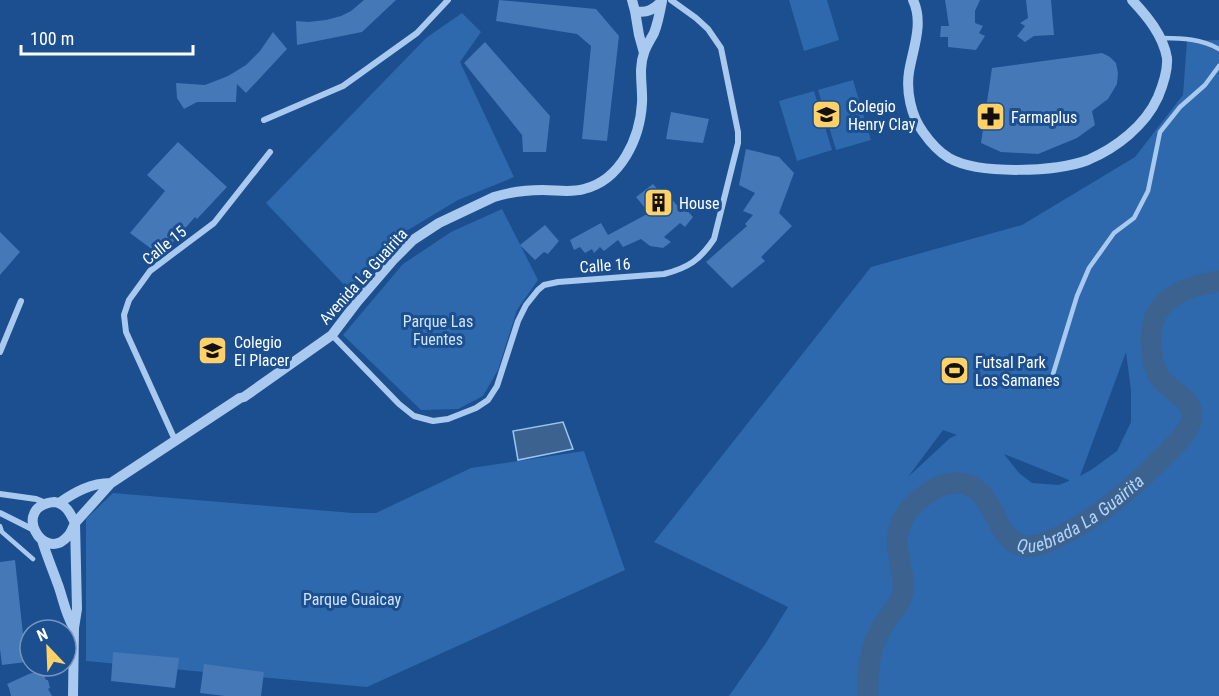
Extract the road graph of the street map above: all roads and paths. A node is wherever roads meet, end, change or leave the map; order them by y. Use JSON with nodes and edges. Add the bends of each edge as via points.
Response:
{"nodes":[{"id":1,"x":448,"y":0,"type":"edge"},
{"id":2,"x":665,"y":0,"type":"edge"},
{"id":3,"x":914,"y":0,"type":"edge"},
{"id":4,"x":1132,"y":0,"type":"edge"},
{"id":5,"x":634,"y":5,"type":"edge"},
{"id":6,"x":1160,"y":39,"type":"junction"},
{"id":7,"x":1219,"y":49,"type":"edge"},
{"id":8,"x":644,"y":53,"type":"junction"},
{"id":9,"x":1219,"y":66,"type":"edge"},
{"id":10,"x":264,"y":120,"type":"dead end"},
{"id":11,"x":270,"y":152,"type":"dead end"},
{"id":12,"x":21,"y":301,"type":"dead end"},
{"id":13,"x":332,"y":335,"type":"junction"},
{"id":14,"x":0,"y":352,"type":"edge"},
{"id":15,"x":1049,"y":387,"type":"dead end"},
{"id":16,"x":175,"y":440,"type":"junction"},
{"id":17,"x":111,"y":483,"type":"junction"},
{"id":18,"x":0,"y":494,"type":"edge"},
{"id":19,"x":46,"y":503,"type":"junction"},
{"id":20,"x":59,"y":503,"type":"junction"},
{"id":21,"x":0,"y":513,"type":"edge"},
{"id":22,"x":75,"y":523,"type":"junction"},
{"id":23,"x":0,"y":526,"type":"edge"},
{"id":24,"x":34,"y":530,"type":"junction"},
{"id":25,"x":42,"y":540,"type":"junction"},
{"id":26,"x":33,"y":559,"type":"dead end"},
{"id":27,"x":68,"y":618,"type":"edge"},
{"id":28,"x":75,"y":618,"type":"edge"},
{"id":29,"x":73,"y":678,"type":"edge"},
{"id":30,"x":73,"y":696,"type":"edge"}],
"edges":[{"from":1,"to":10,"type":"street","via":[[417,33],[343,86]]},
{"from":2,"to":5,"type":"street","name":"Avenida La Guairita","via":[[641,12]]},
{"from":2,"to":8,"type":"street","name":"Avenida La Guairita"},
{"from":2,"to":13,"type":"street","name":"Calle 16","via":[[696,18],[721,48],[738,132],[714,239],[698,260],[664,274],[544,285],[518,321],[498,386],[488,400],[447,419],[433,421],[414,416]]},
{"from":3,"to":6,"type":"street","via":[[918,27],[909,75],[914,114],[940,152],[976,166],[1062,166],[1087,160],[1114,146],[1145,117],[1162,88],[1167,60]]},
{"from":4,"to":6,"type":"street","via":[[1149,18]]},
{"from":5,"to":8,"type":"street","name":"Avenida La Guairita"},
{"from":6,"to":7,"type":"lane","via":[[1186,38]]},
{"from":8,"to":13,"type":"street","name":"Avenida La Guairita","via":[[639,123],[632,147],[613,172],[585,189],[504,193],[434,226],[393,261]]},
{"from":9,"to":15,"type":"lane","via":[[1160,132],[1148,191],[1134,218],[1114,233],[1089,268]]},
{"from":11,"to":16,"type":"street","name":"Calle 15","via":[[214,223],[150,271],[129,300],[124,315],[126,332]]},
{"from":12,"to":14,"type":"street"},
{"from":13,"to":16,"type":"street","name":"Avenida La Guairita"},
{"from":16,"to":17,"type":"street","name":"Avenida La Guairita"},
{"from":17,"to":20,"type":"street","name":"Avenida La Guairita","via":[[91,485]]},
{"from":17,"to":22,"type":"street","name":"Avenida La Guairita"},
{"from":18,"to":19,"type":"street"},
{"from":19,"to":20,"type":"street","name":"Avenida La Guairita"},
{"from":19,"to":24,"type":"street","via":[[35,512]]},
{"from":20,"to":22,"type":"street","via":[[68,508]]},
{"from":21,"to":24,"type":"street"},
{"from":22,"to":25,"type":"street","name":"Avenida La Guairita","via":[[63,541]]},
{"from":22,"to":28,"type":"street"},
{"from":23,"to":26,"type":"lane"},
{"from":24,"to":25,"type":"street"},
{"from":25,"to":27,"type":"street"},
{"from":29,"to":30,"type":"street"}]}
